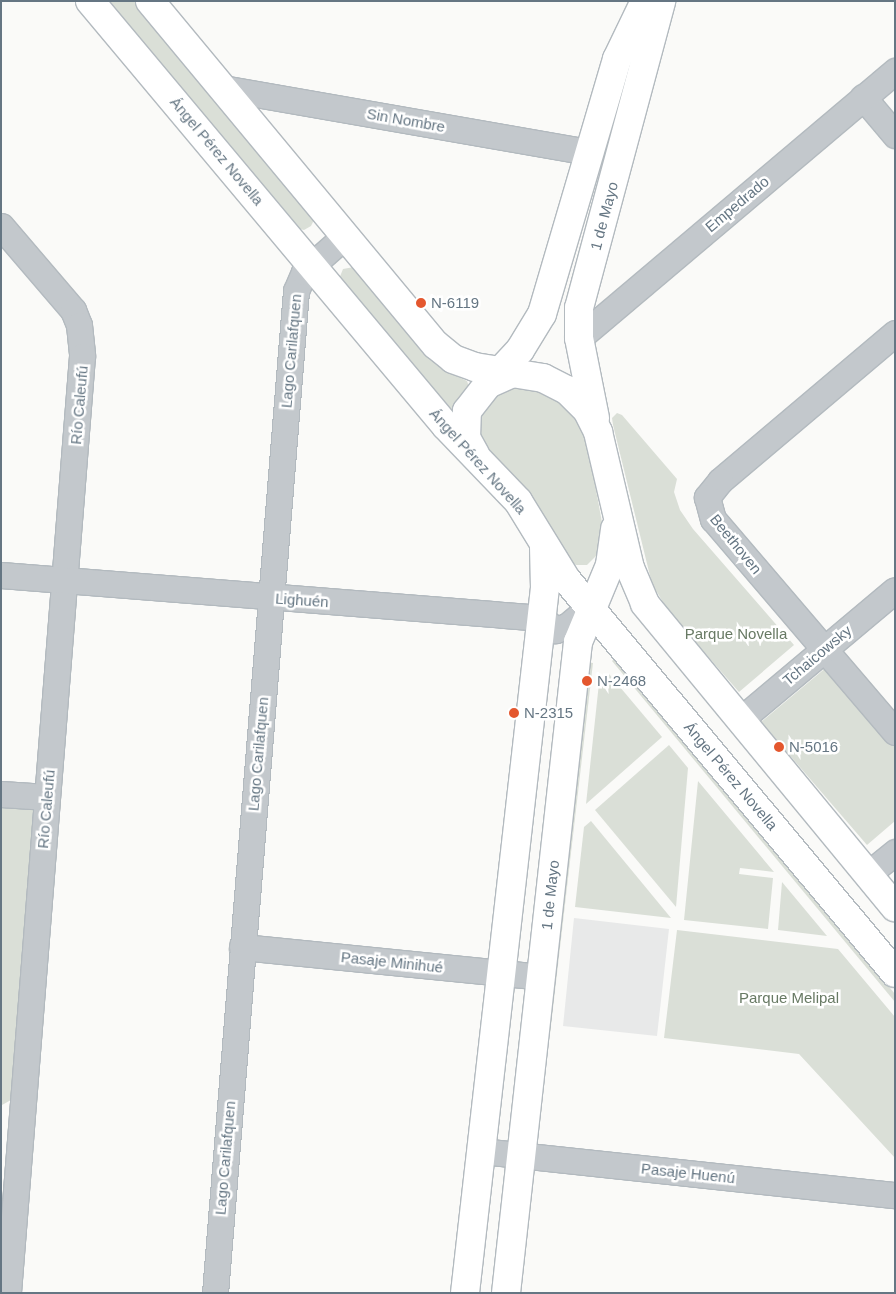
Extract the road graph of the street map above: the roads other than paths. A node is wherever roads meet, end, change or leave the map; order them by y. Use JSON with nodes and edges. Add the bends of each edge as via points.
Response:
{"nodes":[{"id":1,"x":90,"y":1,"type":"edge"},
{"id":2,"x":150,"y":1,"type":"edge"},
{"id":3,"x":645,"y":1,"type":"edge"},
{"id":4,"x":661,"y":1,"type":"edge"},
{"id":5,"x":895,"y":70,"type":"edge"},
{"id":6,"x":222,"y":88,"type":"junction"},
{"id":7,"x":863,"y":97,"type":"junction"},
{"id":8,"x":895,"y":136,"type":"edge"},
{"id":9,"x":590,"y":152,"type":"junction"},
{"id":10,"x":1,"y":226,"type":"edge"},
{"id":11,"x":345,"y":236,"type":"junction"},
{"id":12,"x":312,"y":264,"type":"junction"},
{"id":13,"x":895,"y":333,"type":"edge"},
{"id":14,"x":579,"y":338,"type":"junction"},
{"id":15,"x":503,"y":376,"type":"junction"},
{"id":16,"x":598,"y":432,"type":"junction"},
{"id":17,"x":484,"y":467,"type":"junction"},
{"id":18,"x":615,"y":503,"type":"junction"},
{"id":19,"x":544,"y":542,"type":"junction"},
{"id":20,"x":1,"y":575,"type":"edge"},
{"id":21,"x":65,"y":580,"type":"junction"},
{"id":22,"x":895,"y":590,"type":"edge"},
{"id":23,"x":270,"y":598,"type":"junction"},
{"id":24,"x":590,"y":607,"type":"junction"},
{"id":25,"x":542,"y":618,"type":"junction"},
{"id":26,"x":825,"y":649,"type":"junction"},
{"id":27,"x":740,"y":720,"type":"junction"},
{"id":28,"x":895,"y":732,"type":"edge"},
{"id":29,"x":1,"y":794,"type":"edge"},
{"id":30,"x":47,"y":797,"type":"junction"},
{"id":31,"x":895,"y":852,"type":"edge"},
{"id":32,"x":868,"y":874,"type":"junction"},
{"id":33,"x":895,"y":907,"type":"edge"},
{"id":34,"x":242,"y":947,"type":"junction"},
{"id":35,"x":501,"y":973,"type":"junction"},
{"id":36,"x":895,"y":973,"type":"edge"},
{"id":37,"x":541,"y":977,"type":"junction"},
{"id":38,"x":12,"y":1116,"type":"edge"},
{"id":39,"x":481,"y":1152,"type":"junction"},
{"id":40,"x":521,"y":1156,"type":"junction"},
{"id":41,"x":895,"y":1195,"type":"edge"},
{"id":42,"x":8,"y":1293,"type":"edge"},
{"id":43,"x":215,"y":1293,"type":"edge"},
{"id":44,"x":465,"y":1293,"type":"edge"},
{"id":45,"x":506,"y":1293,"type":"edge"}],
"edges":[{"from":1,"to":12,"type":"main road","name":"Ángel Pérez Novella"},
{"from":2,"to":6,"type":"main road"},
{"from":3,"to":9,"type":"main road","name":"1 de Mayo","via":[[622,46]]},
{"from":4,"to":14,"type":"main road","name":"1 de Mayo","via":[[579,308]]},
{"from":5,"to":7,"type":"street","name":"Empedrado"},
{"from":6,"to":9,"type":"street","name":"Sin Nombre"},
{"from":6,"to":11,"type":"main road"},
{"from":7,"to":8,"type":"street"},
{"from":7,"to":14,"type":"street","name":"Empedrado"},
{"from":9,"to":15,"type":"main road","name":"1 de Mayo","via":[[542,314]]},
{"from":10,"to":21,"type":"street","name":"Río Caleufú","via":[[62,296],[79,325],[82,356]]},
{"from":11,"to":12,"type":"street","name":"Lago Carilafquen"},
{"from":11,"to":15,"type":"main road","via":[[444,353]]},
{"from":12,"to":17,"type":"main road","name":"Ángel Pérez Novella"},
{"from":12,"to":23,"type":"street","name":"Lago Carilafquen","via":[[304,272],[296,291]]},
{"from":13,"to":26,"type":"street","name":"Beethoven","via":[[720,480],[707,497],[712,519]]},
{"from":14,"to":16,"type":"main road","name":"1 de Mayo"},
{"from":15,"to":16,"type":"main road","via":[[543,378],[567,390],[587,410]]},
{"from":15,"to":17,"type":"main road","name":"1 de Mayo","via":[[471,402],[465,428],[470,448]]},
{"from":16,"to":18,"type":"main road"},
{"from":17,"to":19,"type":"main road","name":"Ángel Pérez Novella","via":[[518,501]]},
{"from":18,"to":24,"type":"main road","name":"1 de Mayo","via":[[613,555]]},
{"from":18,"to":27,"type":"main road","via":[[630,568],[645,604]]},
{"from":19,"to":24,"type":"main road","name":"Ángel Pérez Novella","via":[[566,579]]},
{"from":19,"to":25,"type":"main road","via":[[546,577]]},
{"from":20,"to":21,"type":"street","name":"Lighuén"},
{"from":21,"to":23,"type":"street","name":"Lighuén"},
{"from":21,"to":30,"type":"street","name":"Río Caleufú"},
{"from":22,"to":26,"type":"street","name":"Tchaicowsky"},
{"from":23,"to":25,"type":"street","name":"Lighuén"},
{"from":23,"to":34,"type":"street","name":"Lago Carilafquen"},
{"from":24,"to":25,"type":"street","name":"Lighuén","via":[[559,629],[548,626]]},
{"from":24,"to":36,"type":"main road","name":"Ángel Pérez Novella"},
{"from":24,"to":37,"type":"main road","name":"1 de Mayo","via":[[577,647]]},
{"from":25,"to":35,"type":"main road"},
{"from":26,"to":27,"type":"street","name":"Tchaicowsky"},
{"from":26,"to":28,"type":"street","name":"Beethoven"},
{"from":27,"to":32,"type":"main road"},
{"from":29,"to":30,"type":"street"},
{"from":30,"to":38,"type":"street","name":"Río Caleufú"},
{"from":31,"to":32,"type":"street"},
{"from":32,"to":33,"type":"main road"},
{"from":34,"to":35,"type":"street","name":"Pasaje Minihué"},
{"from":34,"to":43,"type":"street","name":"Lago Carilafquen"},
{"from":35,"to":37,"type":"street","name":"Pasaje Minihué"},
{"from":35,"to":39,"type":"main road"},
{"from":37,"to":40,"type":"main road","name":"1 de Mayo"},
{"from":38,"to":42,"type":"street","name":"Río Caleufú"},
{"from":39,"to":40,"type":"street","name":"Pasaje Huenú"},
{"from":39,"to":44,"type":"main road"},
{"from":40,"to":41,"type":"street","name":"Pasaje Huenú"},
{"from":40,"to":45,"type":"main road","name":"1 de Mayo"}]}
